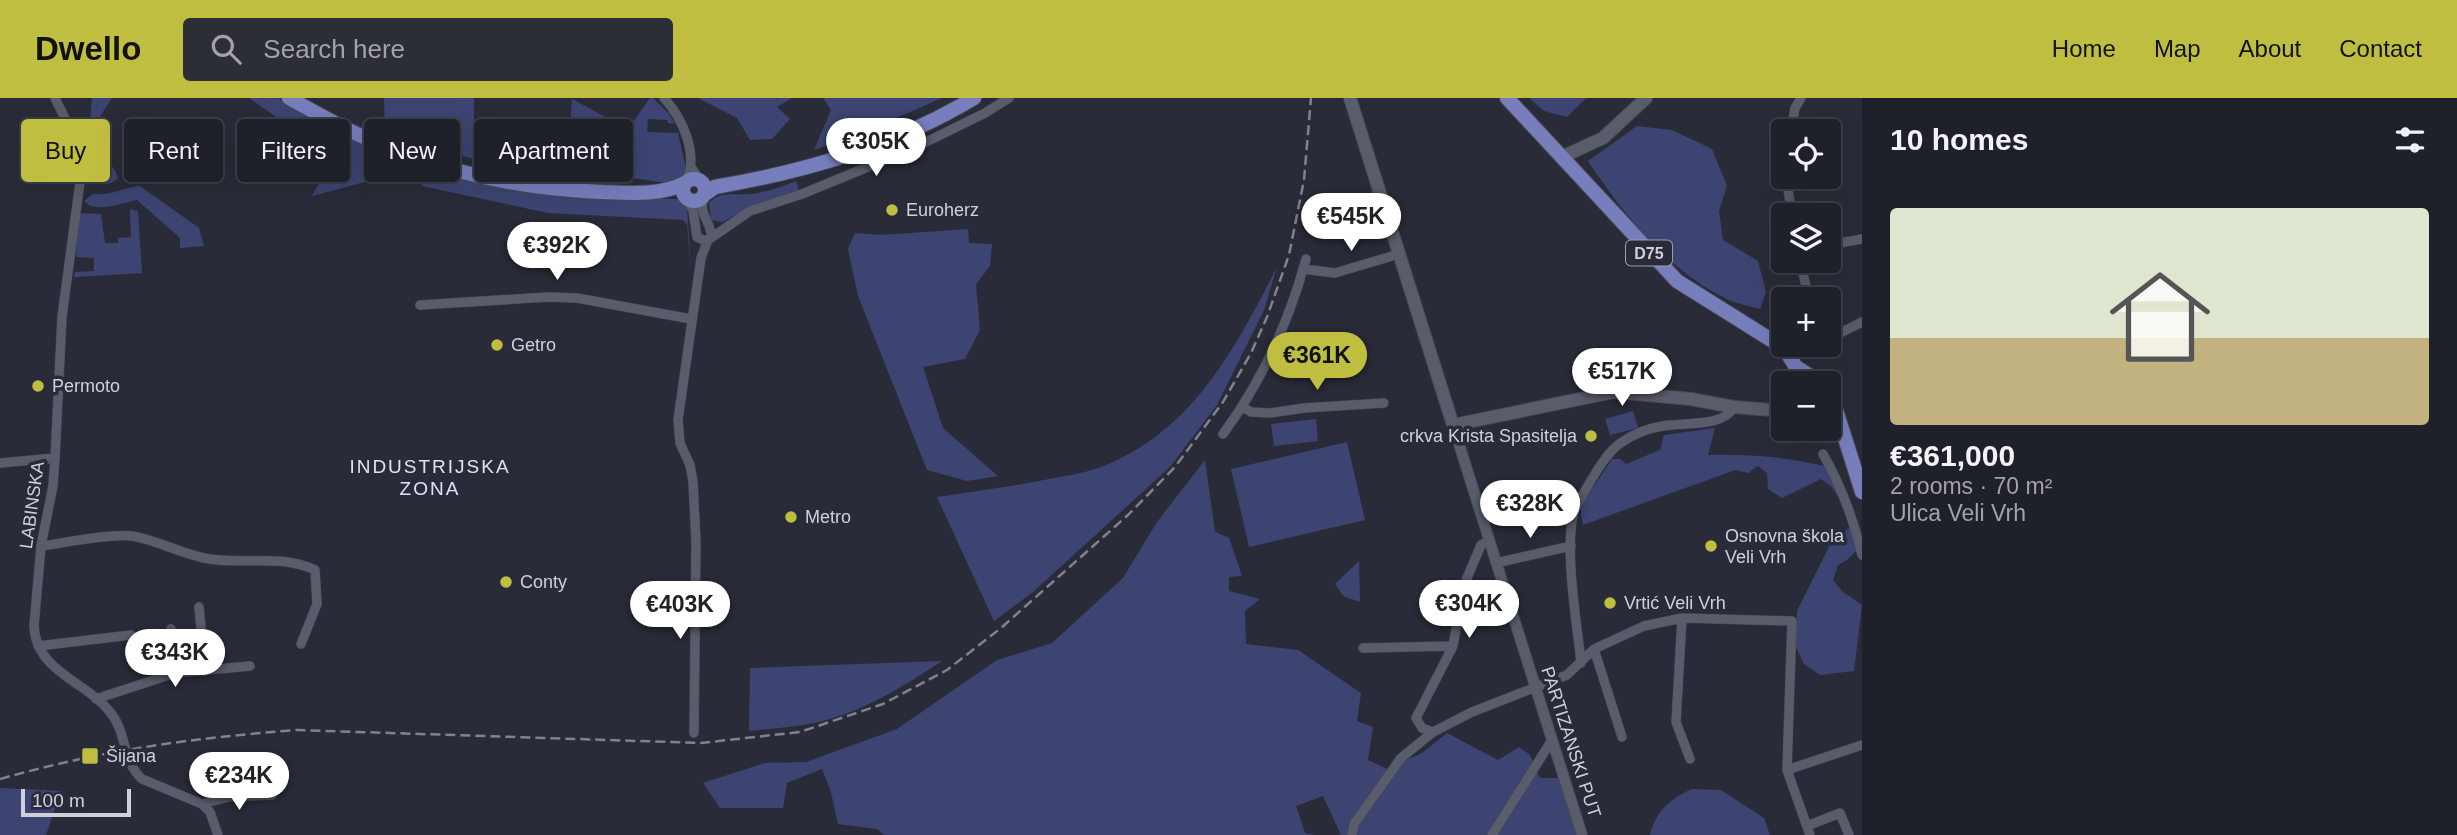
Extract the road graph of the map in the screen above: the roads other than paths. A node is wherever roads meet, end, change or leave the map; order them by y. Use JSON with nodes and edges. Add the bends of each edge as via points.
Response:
{"nodes":[{"id":1,"x":55,"y":98,"type":"edge"},
{"id":2,"x":289,"y":98,"type":"edge"},
{"id":3,"x":664,"y":98,"type":"edge"},
{"id":4,"x":974,"y":98,"type":"edge"},
{"id":5,"x":1009,"y":98,"type":"edge"},
{"id":6,"x":1350,"y":98,"type":"edge"},
{"id":7,"x":1507,"y":98,"type":"edge"},
{"id":8,"x":1646,"y":98,"type":"edge"},
{"id":9,"x":1801,"y":98,"type":"edge"},
{"id":10,"x":1793,"y":119,"type":"edge"},
{"id":11,"x":1562,"y":157,"type":"junction"},
{"id":12,"x":696,"y":187,"type":"junction"},
{"id":13,"x":710,"y":235,"type":"junction"},
{"id":14,"x":697,"y":237,"type":"junction"},
{"id":15,"x":1862,"y":239,"type":"edge"},
{"id":16,"x":1841,"y":243,"type":"edge"},
{"id":17,"x":1399,"y":254,"type":"junction"},
{"id":18,"x":701,"y":258,"type":"junction"},
{"id":19,"x":420,"y":304,"type":"dead end"},
{"id":20,"x":691,"y":318,"type":"junction"},
{"id":21,"x":1862,"y":322,"type":"edge"},
{"id":22,"x":1841,"y":334,"type":"edge"},
{"id":23,"x":1802,"y":371,"type":"edge"},
{"id":24,"x":1384,"y":403,"type":"dead end"},
{"id":25,"x":1243,"y":407,"type":"junction"},
{"id":26,"x":1734,"y":407,"type":"junction"},
{"id":27,"x":1771,"y":410,"type":"edge"},
{"id":28,"x":1453,"y":425,"type":"junction"},
{"id":29,"x":1223,"y":434,"type":"dead end"},
{"id":30,"x":1841,"y":438,"type":"edge"},
{"id":31,"x":1823,"y":454,"type":"dead end"},
{"id":32,"x":55,"y":458,"type":"junction"},
{"id":33,"x":0,"y":463,"type":"edge"},
{"id":34,"x":1862,"y":492,"type":"edge"},
{"id":35,"x":1489,"y":541,"type":"junction"},
{"id":36,"x":41,"y":546,"type":"junction"},
{"id":37,"x":1570,"y":546,"type":"junction"},
{"id":38,"x":1862,"y":555,"type":"edge"},
{"id":39,"x":1496,"y":563,"type":"junction"},
{"id":40,"x":199,"y":607,"type":"dead end"},
{"id":41,"x":1682,"y":618,"type":"junction"},
{"id":42,"x":171,"y":629,"type":"dead end"},
{"id":43,"x":138,"y":642,"type":"dead end"},
{"id":44,"x":301,"y":644,"type":"dead end"},
{"id":45,"x":38,"y":646,"type":"junction"},
{"id":46,"x":1452,"y":646,"type":"junction"},
{"id":47,"x":1363,"y":648,"type":"dead end"},
{"id":48,"x":1594,"y":649,"type":"junction"},
{"id":49,"x":1581,"y":663,"type":"junction"},
{"id":50,"x":250,"y":666,"type":"dead end"},
{"id":51,"x":205,"y":671,"type":"junction"},
{"id":52,"x":175,"y":673,"type":"junction"},
{"id":53,"x":1535,"y":688,"type":"junction"},
{"id":54,"x":96,"y":699,"type":"junction"},
{"id":55,"x":1433,"y":732,"type":"junction"},
{"id":56,"x":694,"y":733,"type":"dead end"},
{"id":57,"x":1622,"y":737,"type":"dead end"},
{"id":58,"x":1552,"y":740,"type":"junction"},
{"id":59,"x":1862,"y":745,"type":"edge"},
{"id":60,"x":1690,"y":759,"type":"dead end"},
{"id":61,"x":1787,"y":770,"type":"junction"},
{"id":62,"x":272,"y":795,"type":"dead end"},
{"id":63,"x":202,"y":804,"type":"junction"},
{"id":64,"x":1808,"y":830,"type":"edge"},
{"id":65,"x":218,"y":835,"type":"edge"},
{"id":66,"x":1352,"y":835,"type":"edge"},
{"id":67,"x":1492,"y":835,"type":"edge"},
{"id":68,"x":1582,"y":835,"type":"edge"},
{"id":69,"x":1849,"y":835,"type":"edge"}],
"edges":[{"from":1,"to":32,"type":"street","name":"LABINSKA","via":[[75,139],[80,183],[62,317]]},
{"from":2,"to":12,"type":"main road","via":[[391,150],[524,186],[652,192]]},
{"from":3,"to":12,"type":"street","via":[[683,128]]},
{"from":4,"to":12,"type":"main road","via":[[945,116],[852,155],[783,174]]},
{"from":5,"to":13,"type":"street","via":[[951,131],[802,194],[757,208]]},
{"from":6,"to":17,"type":"main road","name":"PARTIZANSKI PUT"},
{"from":7,"to":11,"type":"main road","number":"D75"},
{"from":8,"to":11,"type":"main road","via":[[1603,138]]},
{"from":9,"to":10,"type":"street"},
{"from":11,"to":23,"type":"main road","number":"D75","via":[[1677,281],[1784,348]]},
{"from":12,"to":13,"type":"street"},
{"from":12,"to":14,"type":"street"},
{"from":13,"to":14,"type":"street","via":[[702,241]]},
{"from":13,"to":18,"type":"street"},
{"from":14,"to":18,"type":"street"},
{"from":15,"to":16,"type":"street"},
{"from":17,"to":25,"type":"street","via":[[1335,273],[1305,264],[1276,345]]},
{"from":17,"to":28,"type":"main road","name":"PARTIZANSKI PUT"},
{"from":18,"to":20,"type":"street"},
{"from":19,"to":20,"type":"street","via":[[548,296]]},
{"from":20,"to":56,"type":"street","via":[[678,419],[680,443],[692,474],[696,549]]},
{"from":21,"to":22,"type":"street"},
{"from":24,"to":25,"type":"street","via":[[1270,413]]},
{"from":25,"to":29,"type":"street"},
{"from":26,"to":27,"type":"main road"},
{"from":26,"to":28,"type":"main road","via":[[1691,398],[1614,392]]},
{"from":26,"to":37,"type":"street","via":[[1722,419],[1653,428],[1612,450],[1575,508]]},
{"from":28,"to":35,"type":"street","name":"PARTIZANSKI PUT"},
{"from":30,"to":34,"type":"main road","number":"D75"},
{"from":31,"to":38,"type":"street","via":[[1842,487]]},
{"from":32,"to":33,"type":"street"},
{"from":32,"to":36,"type":"street","name":"LABINSKA"},
{"from":35,"to":39,"type":"street","name":"PARTIZANSKI PUT"},
{"from":35,"to":46,"type":"street","via":[[1481,545],[1464,585]]},
{"from":36,"to":44,"type":"street","via":[[129,535],[203,558],[277,560],[307,566],[315,570],[317,604]]},
{"from":36,"to":45,"type":"street","name":"LABINSKA","via":[[34,626]]},
{"from":37,"to":39,"type":"street"},
{"from":37,"to":49,"type":"street"},
{"from":39,"to":53,"type":"street","name":"PARTIZANSKI PUT"},
{"from":40,"to":51,"type":"street"},
{"from":41,"to":48,"type":"street","via":[[1644,625]]},
{"from":41,"to":60,"type":"street","via":[[1676,722]]},
{"from":41,"to":61,"type":"street","via":[[1792,621]]},
{"from":42,"to":52,"type":"street"},
{"from":43,"to":45,"type":"street","via":[[131,635]]},
{"from":45,"to":54,"type":"street","via":[[51,665]]},
{"from":46,"to":47,"type":"street"},
{"from":46,"to":55,"type":"street","via":[[1416,718],[1422,728]]},
{"from":48,"to":49,"type":"street"},
{"from":48,"to":57,"type":"street"},
{"from":49,"to":53,"type":"street","via":[[1567,675]]},
{"from":50,"to":51,"type":"street"},
{"from":51,"to":52,"type":"street"},
{"from":52,"to":54,"type":"street"},
{"from":53,"to":55,"type":"street"},
{"from":53,"to":58,"type":"street","name":"PARTIZANSKI PUT"},
{"from":54,"to":63,"type":"street","via":[[116,719],[135,772],[142,779]]},
{"from":55,"to":66,"type":"street","via":[[1401,758],[1354,824]]},
{"from":58,"to":67,"type":"street"},
{"from":58,"to":68,"type":"street","name":"PARTIZANSKI PUT"},
{"from":59,"to":61,"type":"street"},
{"from":61,"to":64,"type":"street"},
{"from":62,"to":63,"type":"street"},
{"from":63,"to":65,"type":"street"},
{"from":64,"to":69,"type":"street","via":[[1840,813]]}]}
